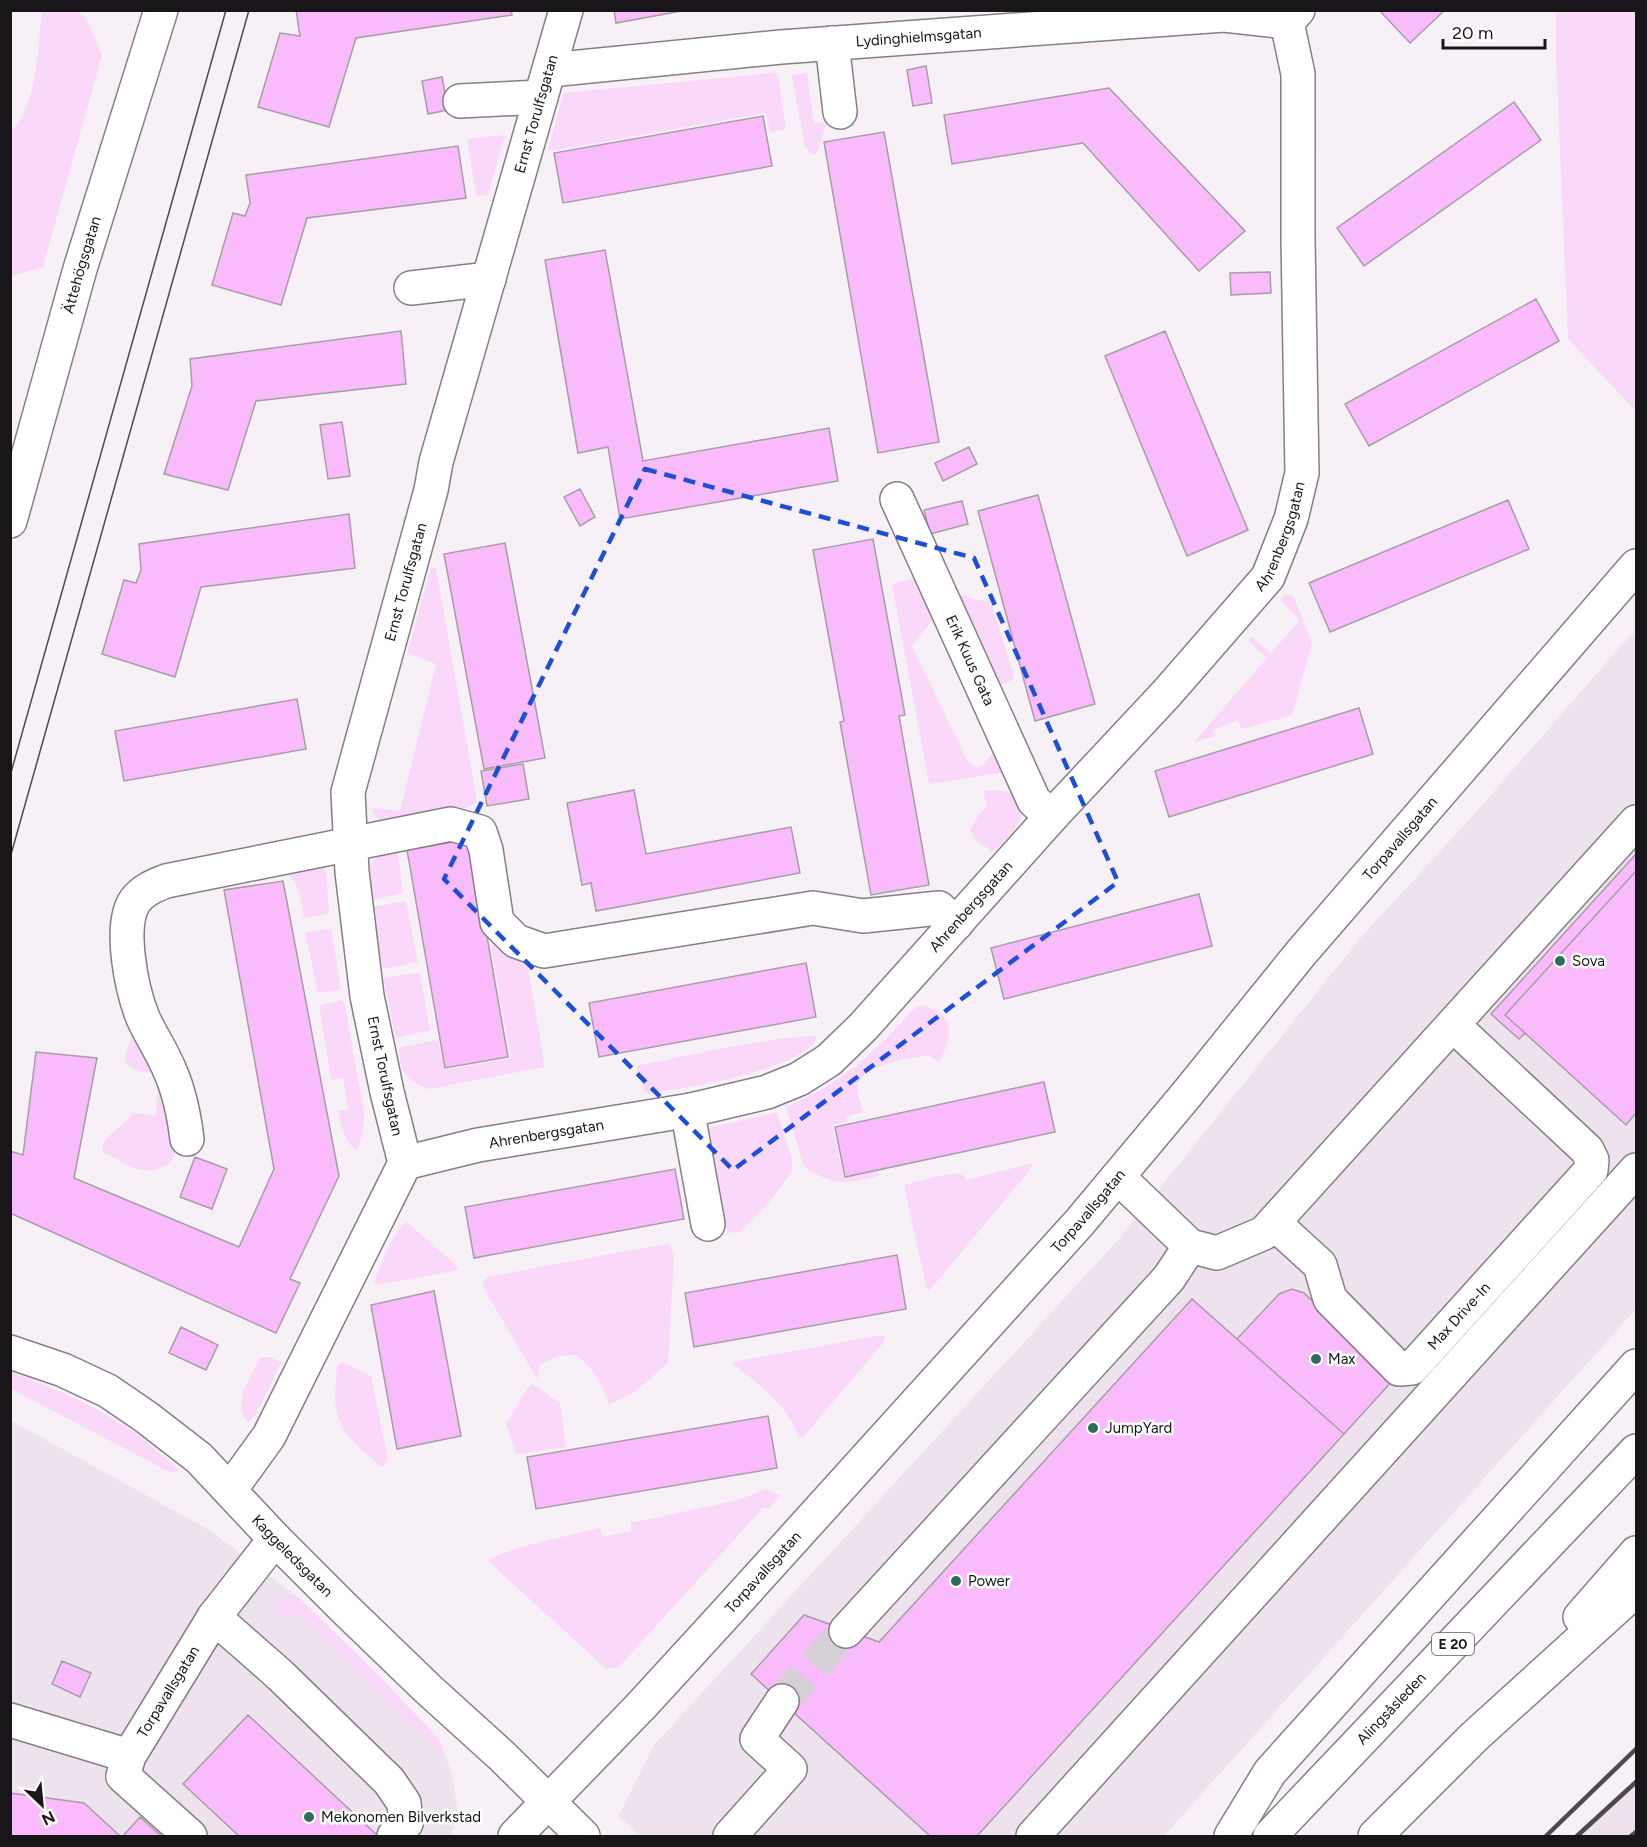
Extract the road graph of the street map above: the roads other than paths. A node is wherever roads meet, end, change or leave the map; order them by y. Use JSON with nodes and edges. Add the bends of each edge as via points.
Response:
{"nodes":[{"id":1,"x":161,"y":10,"type":"edge"},
{"id":2,"x":566,"y":10,"type":"edge"},
{"id":3,"x":1181,"y":15,"type":"edge"},
{"id":4,"x":1293,"y":16,"type":"edge"},
{"id":5,"x":832,"y":43,"type":"junction"},
{"id":6,"x":546,"y":84,"type":"junction"},
{"id":7,"x":460,"y":101,"type":"dead end"},
{"id":8,"x":840,"y":112,"type":"dead end"},
{"id":9,"x":489,"y":279,"type":"junction"},
{"id":10,"x":411,"y":288,"type":"dead end"},
{"id":11,"x":897,"y":500,"type":"dead end"},
{"id":12,"x":10,"y":521,"type":"edge"},
{"id":13,"x":1636,"y":566,"type":"edge"},
{"id":14,"x":1052,"y":816,"type":"junction"},
{"id":15,"x":1636,"y":822,"type":"edge"},
{"id":16,"x":350,"y":845,"type":"junction"},
{"id":17,"x":956,"y":924,"type":"junction"},
{"id":18,"x":1453,"y":1024,"type":"junction"},
{"id":19,"x":692,"y":1110,"type":"junction"},
{"id":20,"x":187,"y":1138,"type":"dead end"},
{"id":21,"x":405,"y":1163,"type":"junction"},
{"id":22,"x":1636,"y":1170,"type":"edge"},
{"id":23,"x":1118,"y":1177,"type":"junction"},
{"id":24,"x":1274,"y":1223,"type":"junction"},
{"id":25,"x":708,"y":1224,"type":"dead end"},
{"id":26,"x":1190,"y":1246,"type":"junction"},
{"id":27,"x":10,"y":1352,"type":"edge"},
{"id":28,"x":1636,"y":1366,"type":"edge"},
{"id":29,"x":1636,"y":1451,"type":"edge"},
{"id":30,"x":230,"y":1490,"type":"junction"},
{"id":31,"x":275,"y":1539,"type":"junction"},
{"id":32,"x":1636,"y":1552,"type":"edge"},
{"id":33,"x":1636,"y":1590,"type":"edge"},
{"id":34,"x":214,"y":1617,"type":"junction"},
{"id":35,"x":846,"y":1631,"type":"tunnel mouth"},
{"id":36,"x":782,"y":1701,"type":"tunnel mouth"},
{"id":37,"x":10,"y":1720,"type":"edge"},
{"id":38,"x":1474,"y":1737,"type":"junction"},
{"id":39,"x":129,"y":1756,"type":"junction"},
{"id":40,"x":548,"y":1801,"type":"junction"},
{"id":41,"x":190,"y":1836,"type":"edge"},
{"id":42,"x":394,"y":1836,"type":"edge"},
{"id":43,"x":515,"y":1836,"type":"edge"},
{"id":44,"x":583,"y":1836,"type":"edge"},
{"id":45,"x":730,"y":1836,"type":"edge"},
{"id":46,"x":1033,"y":1836,"type":"edge"},
{"id":47,"x":1231,"y":1836,"type":"edge"},
{"id":48,"x":1270,"y":1836,"type":"edge"},
{"id":49,"x":1375,"y":1836,"type":"edge"}],
"edges":[{"from":1,"to":12,"type":"main road","name":"Ättehögsgatan","via":[[80,269]]},
{"from":2,"to":6,"type":"main road","name":"Ernst Torulfsgatan"},
{"from":3,"to":4,"type":"main road","name":"Lydinghielmsgatan"},
{"from":3,"to":5,"type":"main road","name":"Lydinghielmsgatan"},
{"from":4,"to":14,"type":"main road","name":"Ahrenbergsgatan","via":[[1298,74],[1302,473],[1292,519],[1268,577]]},
{"from":5,"to":6,"type":"main road","name":"Lydinghielmsgatan"},
{"from":5,"to":8,"type":"main road"},
{"from":6,"to":7,"type":"main road","name":"Lydinghielmsgatan"},
{"from":6,"to":9,"type":"main road","name":"Ernst Torulfsgatan"},
{"from":9,"to":10,"type":"main road"},
{"from":9,"to":16,"type":"main road","name":"Ernst Torulfsgatan","via":[[348,792]]},
{"from":11,"to":14,"type":"main road","name":"Erik Kuus Gata","via":[[1034,801]]},
{"from":13,"to":23,"type":"main road","name":"Torpavallsgatan","via":[[1301,953]]},
{"from":14,"to":17,"type":"main road","name":"Ahrenbergsgatan"},
{"from":15,"to":18,"type":"main road"},
{"from":16,"to":17,"type":"main road","via":[[452,824],[480,832],[497,922],[516,941],[544,951],[813,908],[864,916],[939,908]]},
{"from":16,"to":20,"type":"main road","via":[[166,881],[140,894],[134,902],[129,913],[128,938],[133,989],[171,1074],[182,1105]]},
{"from":16,"to":21,"type":"main road","name":"Ernst Torulfsgatan","via":[[367,996]]},
{"from":17,"to":19,"type":"main road","name":"Ahrenbergsgatan","via":[[829,1060],[800,1079],[767,1092]]},
{"from":18,"to":24,"type":"main road"},
{"from":18,"to":24,"type":"main road","name":"Max Drive-In","via":[[1587,1150],[1591,1170],[1412,1368],[1399,1369],[1330,1299],[1320,1265]]},
{"from":19,"to":21,"type":"main road","name":"Ahrenbergsgatan","via":[[478,1145]]},
{"from":19,"to":25,"type":"main road","via":[[690,1125]]},
{"from":21,"to":30,"type":"main road","via":[[269,1436]]},
{"from":22,"to":46,"type":"main road"},
{"from":23,"to":26,"type":"main road"},
{"from":23,"to":40,"type":"main road","name":"Torpavallsgatan","via":[[729,1610]]},
{"from":24,"to":26,"type":"main road","via":[[1264,1233],[1217,1253]]},
{"from":26,"to":35,"type":"main road","via":[[1169,1278]]},
{"from":27,"to":30,"type":"main road","name":"Kaggeledsgatan","via":[[108,1391],[199,1458]]},
{"from":28,"to":47,"type":"main road","via":[[1270,1772]]},
{"from":29,"to":48,"type":"main road","name":"Alingsåsleden","number":"E 20"},
{"from":30,"to":31,"type":"main road","name":"Kaggeledsgatan"},
{"from":31,"to":34,"type":"main road","name":"Torpavallsgatan"},
{"from":31,"to":40,"type":"main road","name":"Kaggeledsgatan"},
{"from":32,"to":38,"type":"main road"},
{"from":33,"to":38,"type":"main road"},
{"from":34,"to":39,"type":"main road","name":"Torpavallsgatan"},
{"from":34,"to":42,"type":"main road","via":[[389,1781],[404,1803],[406,1823]]},
{"from":36,"to":45,"type":"main road","via":[[757,1739],[790,1769]]},
{"from":37,"to":39,"type":"main road"},
{"from":38,"to":49,"type":"main road"},
{"from":39,"to":41,"type":"main road","name":"Torpavallsgatan","via":[[123,1776]]},
{"from":40,"to":43,"type":"main road","name":"Torpavallsgatan"},
{"from":40,"to":44,"type":"main road","name":"Kaggeledsgatan"}]}
